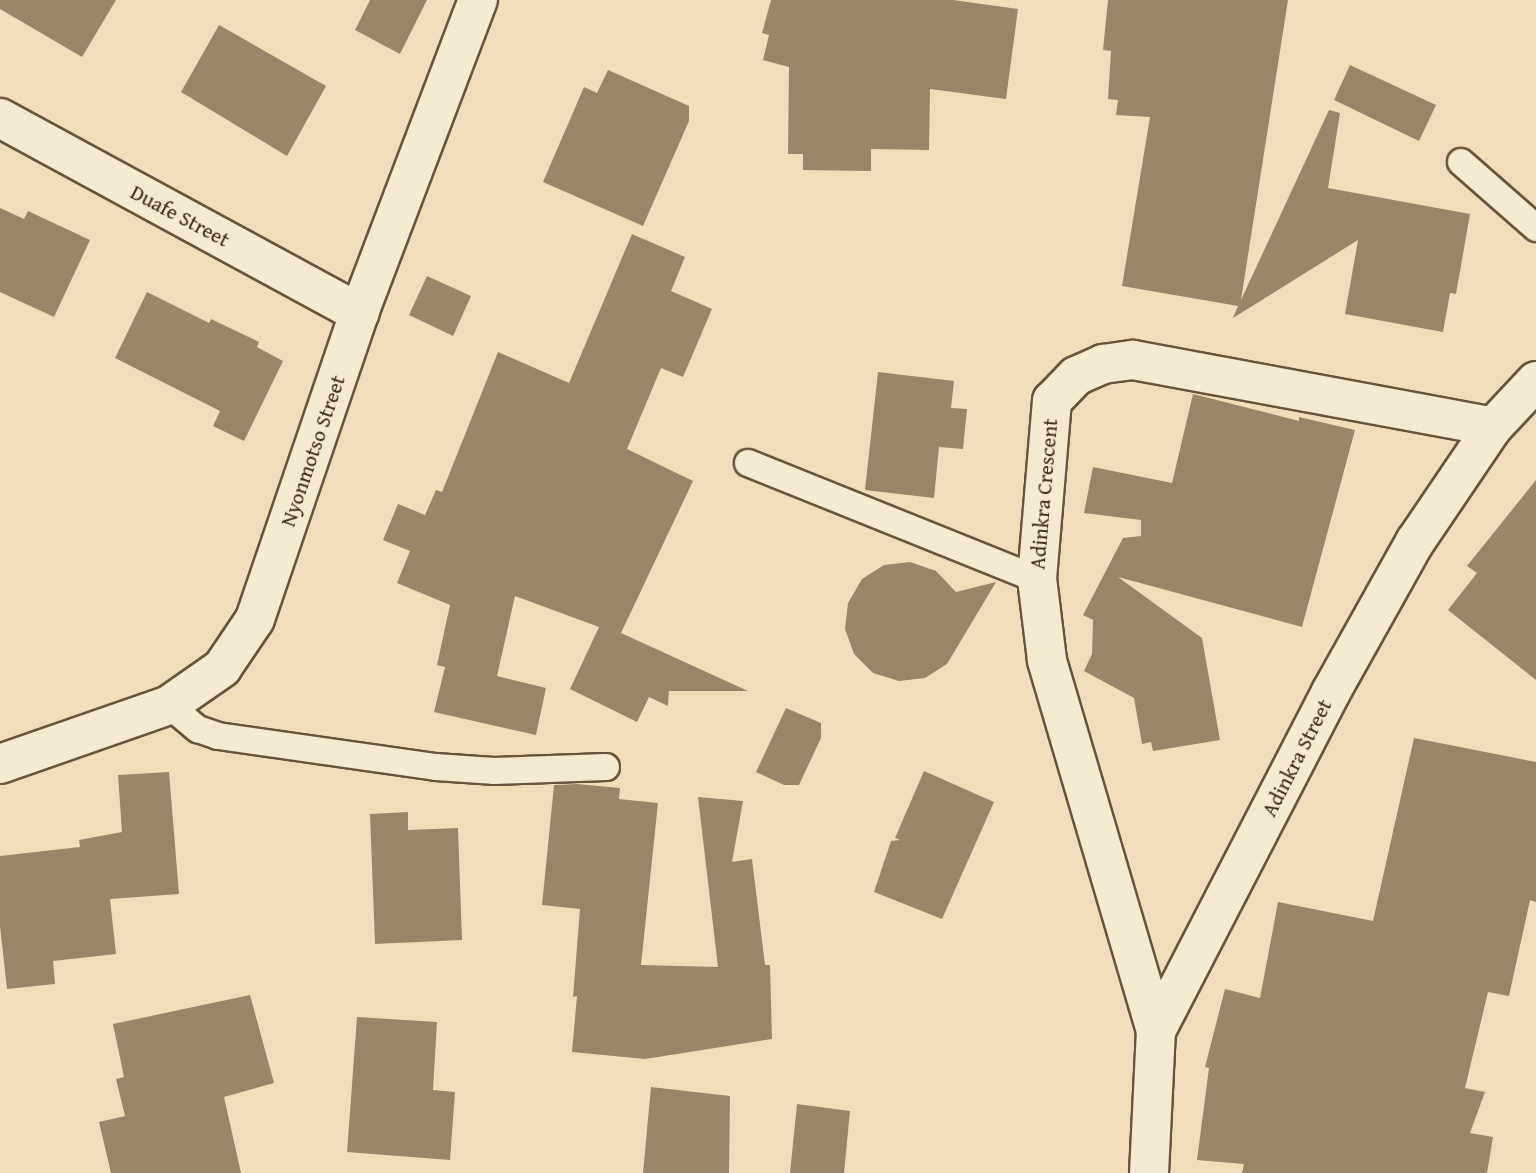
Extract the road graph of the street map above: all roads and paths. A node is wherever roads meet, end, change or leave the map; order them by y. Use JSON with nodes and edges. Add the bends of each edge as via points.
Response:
{"nodes":[{"id":1,"x":478,"y":0,"type":"edge"},
{"id":2,"x":0,"y":118,"type":"edge"},
{"id":3,"x":1461,"y":162,"type":"dead end"},
{"id":4,"x":1536,"y":228,"type":"edge"},
{"id":5,"x":359,"y":313,"type":"junction"},
{"id":6,"x":1536,"y":381,"type":"edge"},
{"id":7,"x":1493,"y":426,"type":"junction"},
{"id":8,"x":748,"y":463,"type":"dead end"},
{"id":9,"x":1037,"y":579,"type":"junction"},
{"id":10,"x":169,"y":705,"type":"junction"},
{"id":11,"x":0,"y":764,"type":"edge"},
{"id":12,"x":606,"y":767,"type":"dead end"},
{"id":13,"x":1156,"y":1031,"type":"junction"},
{"id":14,"x":1149,"y":1173,"type":"edge"}],
"edges":[{"from":1,"to":5,"type":"street","name":"Nyonmotso Street"},
{"from":2,"to":5,"type":"street","name":"Duafe Street"},
{"from":3,"to":4,"type":"lane"},
{"from":5,"to":10,"type":"street","name":"Nyonmotso Street","via":[[256,619],[222,668]]},
{"from":6,"to":7,"type":"street","name":"Adinkra Street"},
{"from":7,"to":9,"type":"street","name":"Adinkra Crescent","via":[[1133,359],[1103,364],[1076,376],[1052,401]]},
{"from":7,"to":13,"type":"street","name":"Adinkra Street","via":[[1415,542],[1331,692]]},
{"from":8,"to":9,"type":"lane"},
{"from":9,"to":13,"type":"street","name":"Adinkra Crescent","via":[[1047,660]]},
{"from":10,"to":11,"type":"street","name":"Nyonmotso Street"},
{"from":10,"to":12,"type":"lane","via":[[198,729],[218,736],[436,767],[494,771]]},
{"from":13,"to":14,"type":"street","name":"Adinkra Street"}]}
